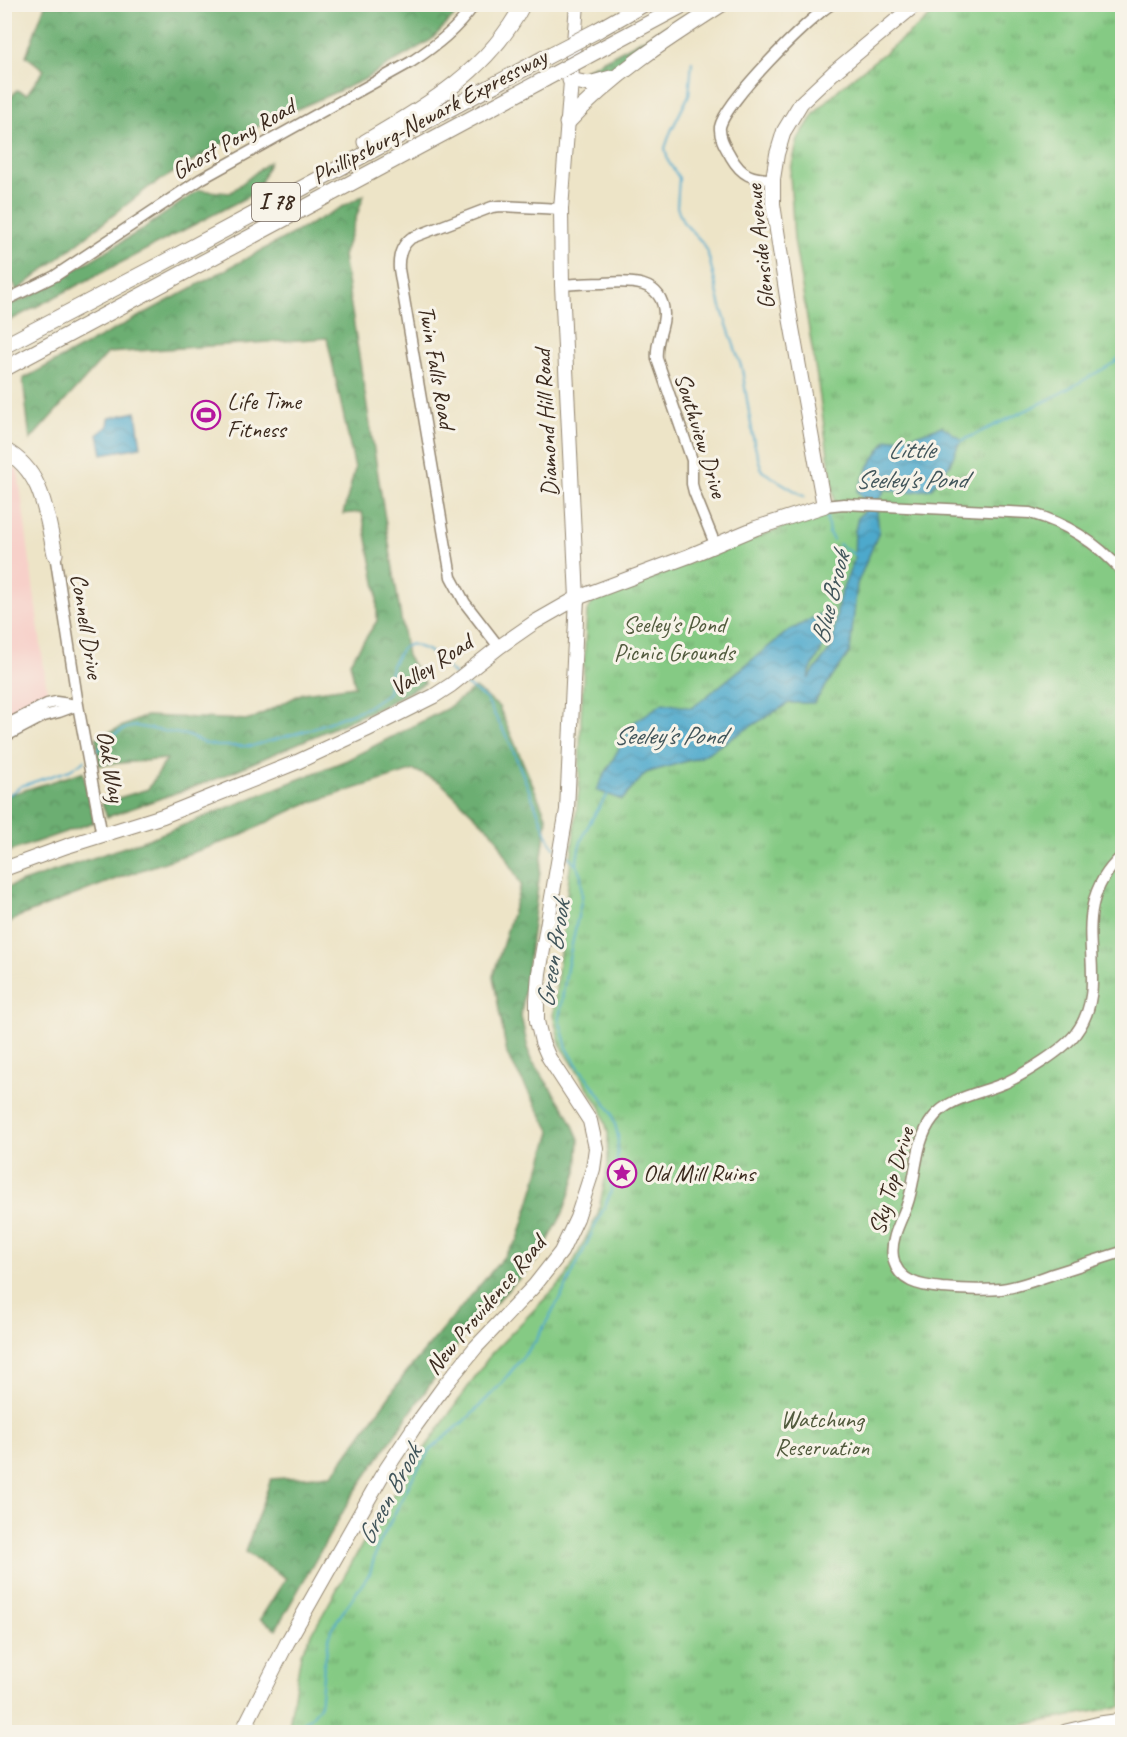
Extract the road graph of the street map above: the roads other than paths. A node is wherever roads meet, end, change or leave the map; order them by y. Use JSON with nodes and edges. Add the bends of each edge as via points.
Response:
{"nodes":[{"id":1,"x":475,"y":4,"type":"edge"},
{"id":2,"x":523,"y":4,"type":"edge"},
{"id":3,"x":577,"y":4,"type":"edge"},
{"id":4,"x":644,"y":4,"type":"edge"},
{"id":5,"x":685,"y":4,"type":"edge"},
{"id":6,"x":722,"y":4,"type":"edge"},
{"id":7,"x":832,"y":4,"type":"edge"},
{"id":8,"x":916,"y":4,"type":"edge"},
{"id":9,"x":621,"y":74,"type":"junction"},
{"id":10,"x":570,"y":80,"type":"junction"},
{"id":11,"x":567,"y":123,"type":"junction"},
{"id":12,"x":773,"y":179,"type":"junction"},
{"id":13,"x":285,"y":196,"type":"junction"},
{"id":14,"x":561,"y":209,"type":"junction"},
{"id":15,"x":562,"y":285,"type":"junction"},
{"id":16,"x":4,"y":301,"type":"edge"},
{"id":17,"x":4,"y":346,"type":"edge"},
{"id":18,"x":4,"y":369,"type":"edge"},
{"id":19,"x":4,"y":450,"type":"edge"},
{"id":20,"x":824,"y":506,"type":"junction"},
{"id":21,"x":715,"y":544,"type":"junction"},
{"id":22,"x":55,"y":554,"type":"joint"},
{"id":23,"x":1122,"y":571,"type":"edge"},
{"id":24,"x":577,"y":598,"type":"junction"},
{"id":25,"x":499,"y":647,"type":"junction"},
{"id":26,"x":78,"y":705,"type":"junction"},
{"id":27,"x":4,"y":726,"type":"edge"},
{"id":28,"x":4,"y":737,"type":"edge"},
{"id":29,"x":102,"y":836,"type":"junction"},
{"id":30,"x":562,"y":839,"type":"joint"},
{"id":31,"x":1122,"y":856,"type":"edge"},
{"id":32,"x":4,"y":869,"type":"edge"},
{"id":33,"x":1122,"y":1252,"type":"edge"},
{"id":34,"x":1122,"y":1721,"type":"edge"},
{"id":35,"x":242,"y":1732,"type":"edge"},
{"id":36,"x":1066,"y":1732,"type":"edge"}],
"edges":[{"from":1,"to":16,"type":"street","name":"Ghost Pony Road","via":[[451,33],[411,62],[201,179],[55,276]]},
{"from":2,"to":13,"type":"highway","via":[[498,43],[458,82],[409,117],[318,170]]},
{"from":3,"to":10,"type":"main road","name":"Diamond Hill Road"},
{"from":4,"to":13,"type":"highway","name":"Phillipsburg-Newark Expressway","number":"I 78","bridge":true},
{"from":5,"to":18,"type":"highway","name":"Phillipsburg-Newark Expressway","number":"I 78","bridge":true},
{"from":6,"to":9,"type":"highway"},
{"from":7,"to":12,"type":"street","via":[[803,28],[735,99],[722,122],[721,139],[741,170],[755,178]]},
{"from":8,"to":12,"type":"main road","name":"Glenside Avenue","via":[[801,104],[783,131]]},
{"from":9,"to":10,"type":"highway","via":[[594,83]]},
{"from":9,"to":11,"type":"highway"},
{"from":10,"to":11,"type":"main road","name":"Diamond Hill Road"},
{"from":11,"to":14,"type":"main road","name":"Diamond Hill Road"},
{"from":12,"to":20,"type":"main road","name":"Glenside Avenue","via":[[773,204],[790,317]]},
{"from":13,"to":17,"type":"highway","name":"Phillipsburg-Newark Expressway","number":"I 78"},
{"from":14,"to":15,"type":"main road","name":"Diamond Hill Road"},
{"from":14,"to":25,"type":"street","name":"Twin Falls Road","via":[[492,207],[411,238],[405,242],[398,262],[451,577],[465,603]]},
{"from":15,"to":21,"type":"street","name":"Southview Drive","via":[[632,282],[651,288],[659,297],[664,318],[657,359],[692,460],[694,492]]},
{"from":15,"to":24,"type":"main road","name":"Diamond Hill Road"},
{"from":19,"to":22,"type":"highway","via":[[25,464],[38,484]]},
{"from":20,"to":21,"type":"main road","name":"Valley Road"},
{"from":20,"to":23,"type":"street","name":"Valley Road","via":[[1030,513],[1049,518],[1084,537]]},
{"from":21,"to":24,"type":"main road","name":"Valley Road"},
{"from":22,"to":26,"type":"street","name":"Connell Drive"},
{"from":24,"to":25,"type":"main road","name":"Valley Road"},
{"from":24,"to":30,"type":"main road","name":"Diamond Hill Road","via":[[568,792]]},
{"from":25,"to":29,"type":"main road","name":"Valley Road","via":[[434,696],[366,730],[163,816]]},
{"from":26,"to":27,"type":"street","name":"Connell Drive","via":[[47,704]]},
{"from":26,"to":28,"type":"street","name":"Connell Drive","via":[[44,716]]},
{"from":26,"to":29,"type":"street","name":"Oak Way"},
{"from":29,"to":32,"type":"main road","name":"Valley Road"},
{"from":30,"to":35,"type":"main road","name":"New Providence Road","via":[[539,973],[537,1021],[549,1058],[593,1130],[596,1148],[581,1208],[565,1245],[550,1266],[445,1385],[381,1477],[287,1643]]},
{"from":31,"to":33,"type":"street","name":"Sky Top Drive","via":[[1108,871],[1090,912],[1092,992],[1082,1024],[1061,1047],[1024,1073],[948,1105],[933,1118],[924,1133],[911,1194],[893,1242],[893,1257],[897,1269],[923,1287],[980,1290],[1026,1283]]},
{"from":34,"to":36,"type":"highway"}]}
